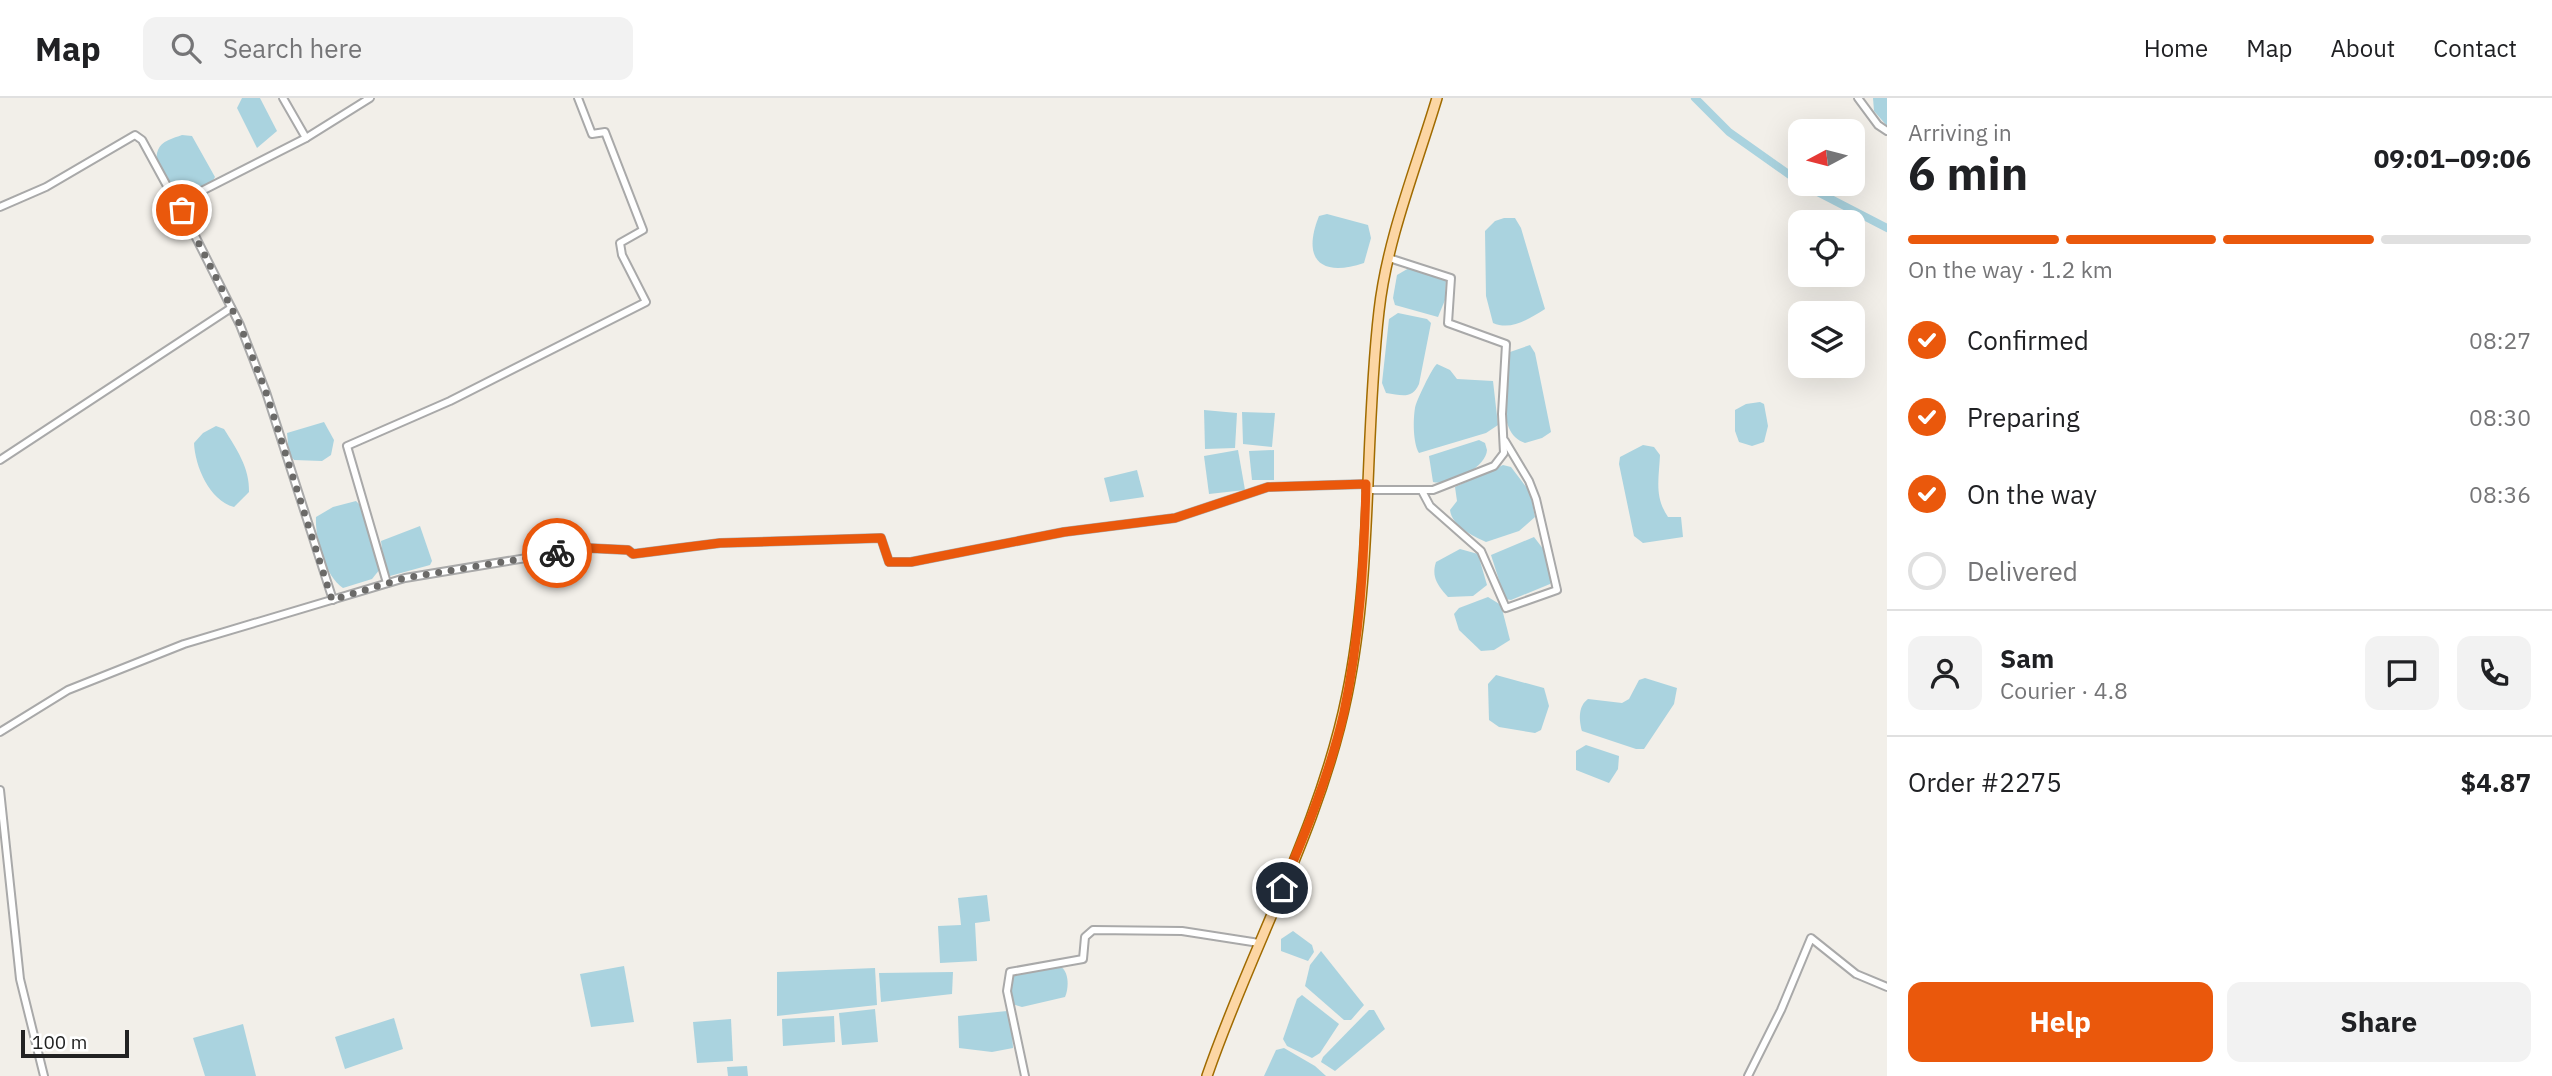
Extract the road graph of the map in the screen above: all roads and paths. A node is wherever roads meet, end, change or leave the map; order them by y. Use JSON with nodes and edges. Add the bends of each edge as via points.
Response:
{"nodes":[{"id":1,"x":283,"y":98,"type":"edge"},
{"id":2,"x":370,"y":98,"type":"edge"},
{"id":3,"x":578,"y":98,"type":"edge"},
{"id":4,"x":1437,"y":98,"type":"edge"},
{"id":5,"x":1858,"y":98,"type":"edge"},
{"id":6,"x":1887,"y":131,"type":"edge"},
{"id":7,"x":306,"y":138,"type":"junction"},
{"id":8,"x":177,"y":200,"type":"junction"},
{"id":9,"x":0,"y":207,"type":"edge"},
{"id":10,"x":1389,"y":258,"type":"junction"},
{"id":11,"x":231,"y":308,"type":"junction"},
{"id":12,"x":1504,"y":440,"type":"junction"},
{"id":13,"x":0,"y":460,"type":"edge"},
{"id":14,"x":1366,"y":487,"type":"junction"},
{"id":15,"x":1422,"y":491,"type":"junction"},
{"id":16,"x":387,"y":583,"type":"junction"},
{"id":17,"x":332,"y":600,"type":"junction"},
{"id":18,"x":0,"y":732,"type":"edge"},
{"id":19,"x":0,"y":790,"type":"edge"},
{"id":20,"x":1259,"y":943,"type":"junction"},
{"id":21,"x":1887,"y":987,"type":"edge"},
{"id":22,"x":44,"y":1076,"type":"edge"},
{"id":23,"x":1025,"y":1076,"type":"edge"},
{"id":24,"x":1207,"y":1076,"type":"edge"},
{"id":25,"x":1748,"y":1076,"type":"edge"}],
"edges":[{"from":1,"to":7,"type":"street"},
{"from":2,"to":7,"type":"street"},
{"from":3,"to":16,"type":"street","via":[[592,134],[605,132],[643,230],[620,243],[646,302],[450,401],[347,446]]},
{"from":4,"to":10,"type":"main road"},
{"from":5,"to":6,"type":"street"},
{"from":7,"to":8,"type":"street"},
{"from":8,"to":9,"type":"street","via":[[135,135],[46,187]]},
{"from":8,"to":11,"type":"street"},
{"from":10,"to":12,"type":"street","via":[[1451,278],[1448,323],[1506,344]]},
{"from":10,"to":14,"type":"main road","via":[[1377,330]]},
{"from":11,"to":13,"type":"street"},
{"from":11,"to":17,"type":"street","via":[[266,392]]},
{"from":12,"to":15,"type":"street","via":[[1504,453],[1494,466]]},
{"from":12,"to":15,"type":"street","via":[[1536,499],[1557,590],[1506,608],[1480,551],[1430,506]]},
{"from":14,"to":15,"type":"street"},
{"from":14,"to":16,"type":"street","via":[[1268,487],[1175,518],[1064,532],[911,562],[889,562],[881,538],[720,543],[633,554],[587,548]]},
{"from":14,"to":20,"type":"main road","via":[[1358,626],[1343,714],[1303,840]]},
{"from":16,"to":17,"type":"street"},
{"from":17,"to":18,"type":"street","via":[[184,644],[68,690]]},
{"from":19,"to":22,"type":"street","via":[[20,979]]},
{"from":20,"to":23,"type":"street","via":[[1182,932],[1093,930],[1085,937],[1083,960],[1010,972],[1007,991]]},
{"from":20,"to":24,"type":"main road"},
{"from":21,"to":25,"type":"street","via":[[1856,974],[1811,938]]}]}
